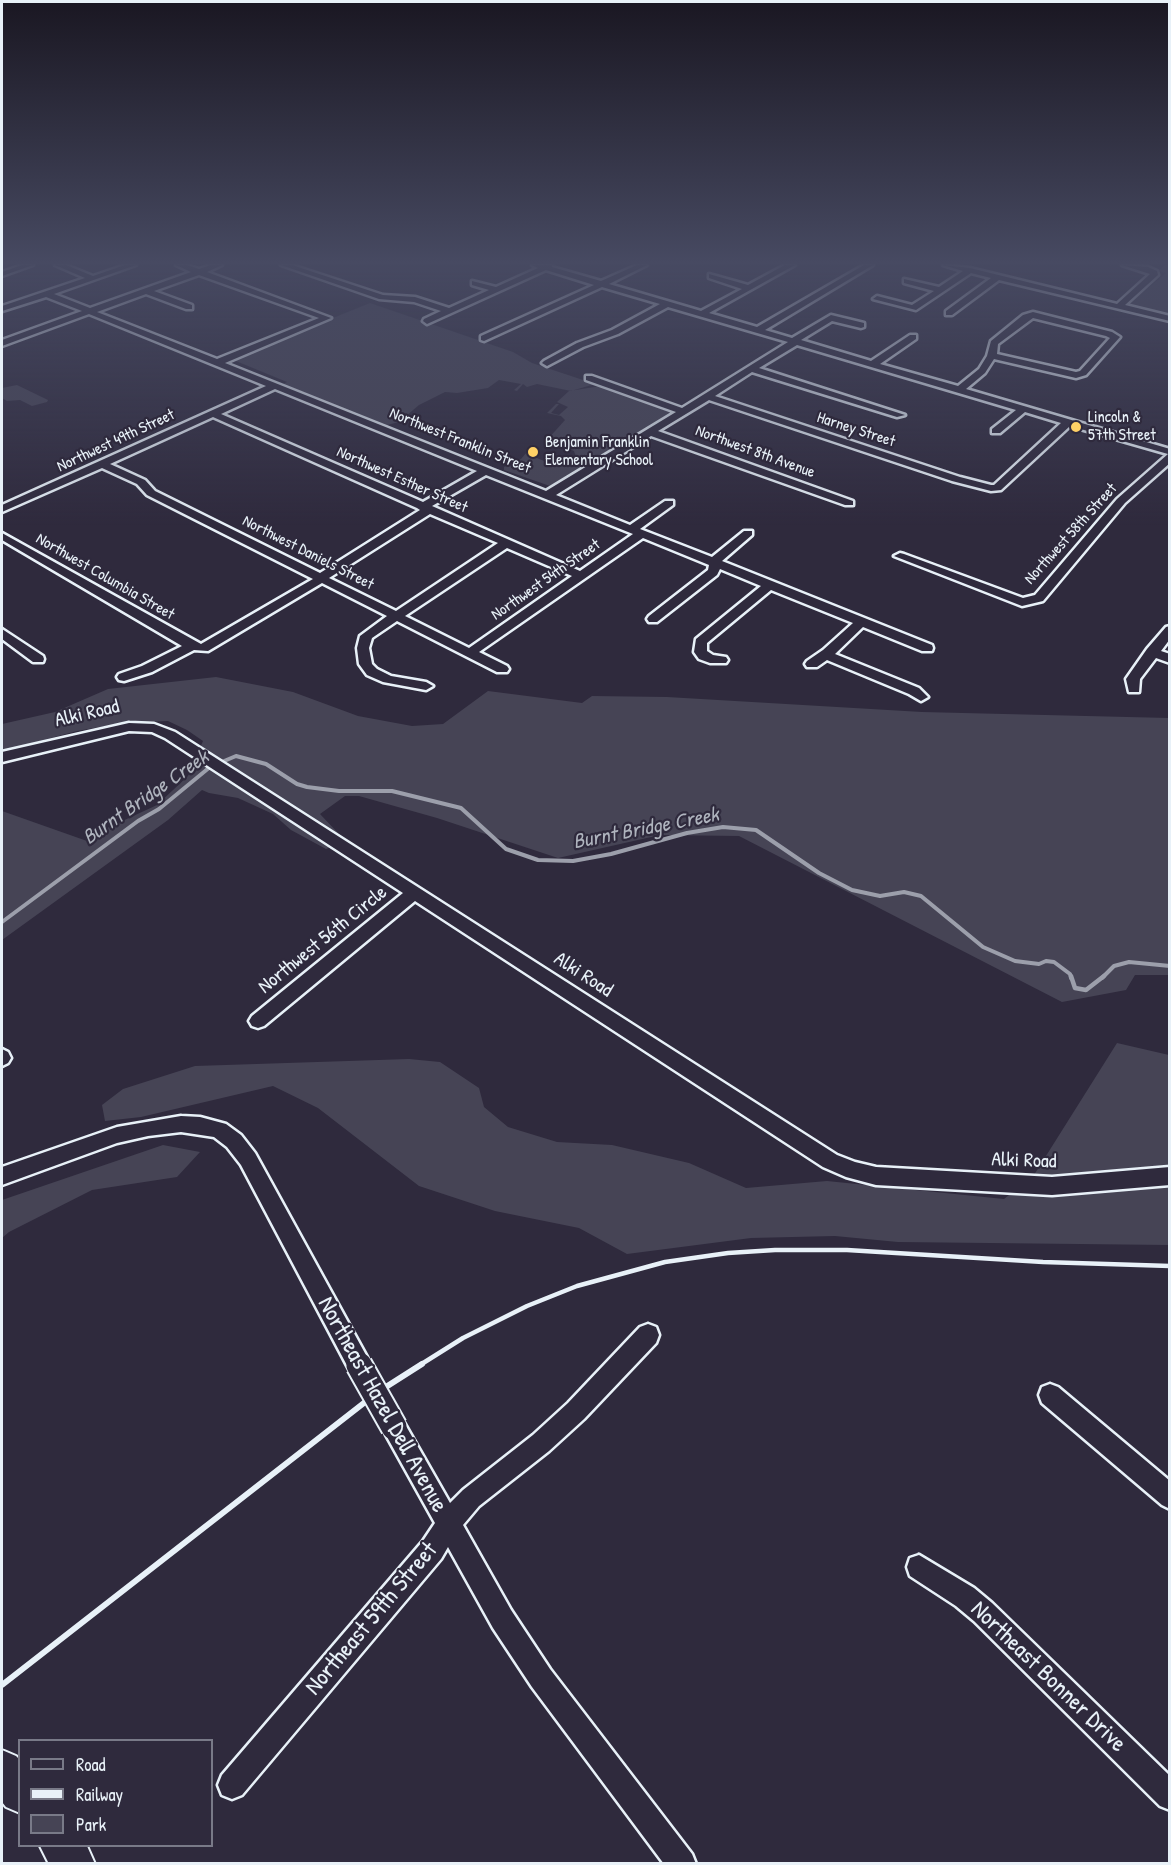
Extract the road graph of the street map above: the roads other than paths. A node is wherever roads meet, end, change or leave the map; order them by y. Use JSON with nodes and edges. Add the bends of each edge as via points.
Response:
{"nodes":[{"id":1,"x":193,"y":352,"type":"edge"},
{"id":2,"x":243,"y":352,"type":"edge"},
{"id":3,"x":567,"y":352,"type":"edge"},
{"id":4,"x":777,"y":352,"type":"edge"},
{"id":5,"x":832,"y":352,"type":"edge"},
{"id":6,"x":891,"y":352,"type":"edge"},
{"id":7,"x":993,"y":352,"type":"edge"},
{"id":8,"x":1102,"y":352,"type":"edge"},
{"id":9,"x":992,"y":356,"type":"junction"},
{"id":10,"x":218,"y":362,"type":"junction"},
{"id":11,"x":547,"y":363,"type":"dead end"},
{"id":12,"x":873,"y":364,"type":"junction"},
{"id":13,"x":751,"y":369,"type":"junction"},
{"id":14,"x":589,"y":378,"type":"dead end"},
{"id":15,"x":276,"y":385,"type":"junction"},
{"id":16,"x":959,"y":390,"type":"junction"},
{"id":17,"x":707,"y":396,"type":"junction"},
{"id":18,"x":1023,"y":409,"type":"junction"},
{"id":19,"x":683,"y":411,"type":"junction"},
{"id":20,"x":211,"y":413,"type":"junction"},
{"id":21,"x":900,"y":415,"type":"dead end"},
{"id":22,"x":1068,"y":422,"type":"junction"},
{"id":23,"x":996,"y":431,"type":"dead end"},
{"id":24,"x":650,"y":432,"type":"junction"},
{"id":25,"x":1170,"y":452,"type":"edge"},
{"id":26,"x":1170,"y":457,"type":"edge"},
{"id":27,"x":102,"y":464,"type":"junction"},
{"id":28,"x":487,"y":470,"type":"junction"},
{"id":29,"x":548,"y":495,"type":"junction"},
{"id":30,"x":669,"y":503,"type":"dead end"},
{"id":31,"x":849,"y":503,"type":"dead end"},
{"id":32,"x":2,"y":509,"type":"edge"},
{"id":33,"x":425,"y":509,"type":"junction"},
{"id":34,"x":637,"y":531,"type":"junction"},
{"id":35,"x":748,"y":533,"type":"dead end"},
{"id":36,"x":2,"y":536,"type":"edge"},
{"id":37,"x":506,"y":543,"type":"junction"},
{"id":38,"x":900,"y":556,"type":"dead end"},
{"id":39,"x":715,"y":563,"type":"junction"},
{"id":40,"x":581,"y":576,"type":"junction"},
{"id":41,"x":321,"y":579,"type":"junction"},
{"id":42,"x":769,"y":585,"type":"junction"},
{"id":43,"x":394,"y":615,"type":"junction"},
{"id":44,"x":653,"y":620,"type":"dead end"},
{"id":45,"x":861,"y":622,"type":"junction"},
{"id":46,"x":1170,"y":630,"type":"edge"},
{"id":47,"x":2,"y":633,"type":"edge"},
{"id":48,"x":18,"y":644,"type":"junction"},
{"id":49,"x":192,"y":646,"type":"junction"},
{"id":50,"x":927,"y":648,"type":"dead end"},
{"id":51,"x":1152,"y":652,"type":"junction"},
{"id":52,"x":2,"y":653,"type":"edge"},
{"id":53,"x":470,"y":653,"type":"junction"},
{"id":54,"x":826,"y":655,"type":"junction"},
{"id":55,"x":38,"y":659,"type":"dead end"},
{"id":56,"x":1170,"y":659,"type":"edge"},
{"id":57,"x":721,"y":660,"type":"dead end"},
{"id":58,"x":812,"y":664,"type":"dead end"},
{"id":59,"x":502,"y":669,"type":"dead end"},
{"id":60,"x":124,"y":677,"type":"dead end"},
{"id":61,"x":426,"y":686,"type":"dead end"},
{"id":62,"x":1134,"y":689,"type":"dead end"},
{"id":63,"x":921,"y":697,"type":"dead end"},
{"id":64,"x":2,"y":757,"type":"edge"},
{"id":65,"x":414,"y":893,"type":"junction"},
{"id":66,"x":258,"y":1021,"type":"dead end"},
{"id":67,"x":2,"y":1176,"type":"edge"},
{"id":68,"x":1170,"y":1176,"type":"edge"},
{"id":69,"x":648,"y":1335,"type":"dead end"},
{"id":70,"x":1050,"y":1395,"type":"dead end"},
{"id":71,"x":1170,"y":1497,"type":"edge"},
{"id":72,"x":448,"y":1524,"type":"junction"},
{"id":73,"x":919,"y":1567,"type":"dead end"},
{"id":74,"x":2,"y":1770,"type":"edge"},
{"id":75,"x":232,"y":1785,"type":"dead end"},
{"id":76,"x":18,"y":1790,"type":"edge"},
{"id":77,"x":1170,"y":1796,"type":"edge"},
{"id":78,"x":62,"y":1847,"type":"edge"},
{"id":79,"x":75,"y":1863,"type":"edge"},
{"id":80,"x":682,"y":1863,"type":"edge"}],
"edges":[{"from":1,"to":10,"type":"street","name":"Northwest Franklin Street"},
{"from":2,"to":10,"type":"street"},
{"from":3,"to":11,"type":"street"},
{"from":4,"to":13,"type":"street"},
{"from":5,"to":12,"type":"street"},
{"from":6,"to":12,"type":"street"},
{"from":7,"to":9,"type":"street"},
{"from":8,"to":9,"type":"street","via":[[1083,373],[1076,375]]},
{"from":9,"to":16,"type":"street","via":[[982,371]]},
{"from":10,"to":15,"type":"street","name":"Northwest Franklin Street"},
{"from":12,"to":16,"type":"street"},
{"from":13,"to":17,"type":"street"},
{"from":13,"to":21,"type":"street"},
{"from":14,"to":19,"type":"street"},
{"from":15,"to":20,"type":"street","name":"Northwest 49th Street"},
{"from":15,"to":28,"type":"street","name":"Northwest Franklin Street"},
{"from":16,"to":18,"type":"street"},
{"from":17,"to":19,"type":"street"},
{"from":17,"to":22,"type":"street","name":"Harney Street","via":[[956,479],[997,488]]},
{"from":18,"to":22,"type":"street"},
{"from":18,"to":23,"type":"street"},
{"from":19,"to":24,"type":"street"},
{"from":20,"to":27,"type":"street","name":"Northwest 49th Street"},
{"from":20,"to":33,"type":"street","name":"Northwest Esther Street"},
{"from":22,"to":25,"type":"street"},
{"from":24,"to":29,"type":"street"},
{"from":24,"to":31,"type":"street","name":"Northwest 8th Avenue"},
{"from":26,"to":38,"type":"street","name":"Northwest 58th Street","via":[[1121,501],[1039,598],[1022,602]]},
{"from":27,"to":32,"type":"street","name":"Northwest 49th Street"},
{"from":27,"to":41,"type":"street","name":"Northwest Daniels Street"},
{"from":28,"to":29,"type":"street","name":"Northwest Franklin Street"},
{"from":28,"to":33,"type":"street"},
{"from":29,"to":34,"type":"street","name":"Northwest Franklin Street"},
{"from":30,"to":34,"type":"street","name":"Northwest 54th Street"},
{"from":33,"to":37,"type":"street","name":"Northwest Esther Street"},
{"from":33,"to":41,"type":"street"},
{"from":34,"to":39,"type":"street","name":"Northwest Franklin Street"},
{"from":34,"to":40,"type":"street","name":"Northwest 54th Street"},
{"from":35,"to":39,"type":"street"},
{"from":36,"to":49,"type":"street","name":"Northwest Columbia Street"},
{"from":37,"to":40,"type":"street","name":"Northwest Esther Street"},
{"from":37,"to":43,"type":"street"},
{"from":39,"to":42,"type":"street","name":"Northwest Franklin Street"},
{"from":39,"to":44,"type":"street","via":[[713,572]]},
{"from":40,"to":53,"type":"street","name":"Northwest 54th Street"},
{"from":41,"to":43,"type":"street","name":"Northwest Daniels Street"},
{"from":41,"to":49,"type":"street","via":[[203,648]]},
{"from":42,"to":45,"type":"street","name":"Northwest Franklin Street"},
{"from":42,"to":57,"type":"street","via":[[701,642],[700,652],[704,656]]},
{"from":43,"to":53,"type":"street","name":"Northwest Daniels Street"},
{"from":43,"to":61,"type":"street","via":[[366,636],[363,648],[368,668],[383,678]]},
{"from":45,"to":50,"type":"street","name":"Northwest Franklin Street"},
{"from":45,"to":54,"type":"street"},
{"from":46,"to":51,"type":"street"},
{"from":47,"to":48,"type":"street"},
{"from":48,"to":52,"type":"street"},
{"from":48,"to":55,"type":"street"},
{"from":49,"to":60,"type":"street"},
{"from":51,"to":56,"type":"street"},
{"from":51,"to":62,"type":"street","via":[[1133,679]]},
{"from":53,"to":59,"type":"street","name":"Northwest Daniels Street"},
{"from":54,"to":58,"type":"street"},
{"from":54,"to":63,"type":"street"},
{"from":64,"to":65,"type":"street","name":"Alki Road","via":[[129,727],[153,728],[170,735]]},
{"from":65,"to":66,"type":"street","name":"Northwest 56th Circle"},
{"from":65,"to":68,"type":"street","name":"Alki Road","via":[[830,1161],[853,1171],[876,1176],[1052,1186]]},
{"from":67,"to":72,"type":"street","name":"Northeast Hazel Dell Avenue","bridge":true,"via":[[117,1135],[148,1128],[200,1125],[219,1130],[234,1140]]},
{"from":69,"to":72,"type":"street","name":"Northeast 59th Street","via":[[576,1411],[471,1498]]},
{"from":70,"to":71,"type":"street"},
{"from":72,"to":75,"type":"street","name":"Northeast 59th Street","via":[[432,1550]]},
{"from":72,"to":80,"type":"street","name":"Northeast Hazel Dell Avenue","via":[[541,1678]]},
{"from":73,"to":77,"type":"street","name":"Northeast Bonner Drive","via":[[983,1612]]},
{"from":74,"to":76,"type":"highway"},
{"from":78,"to":79,"type":"highway"}]}
